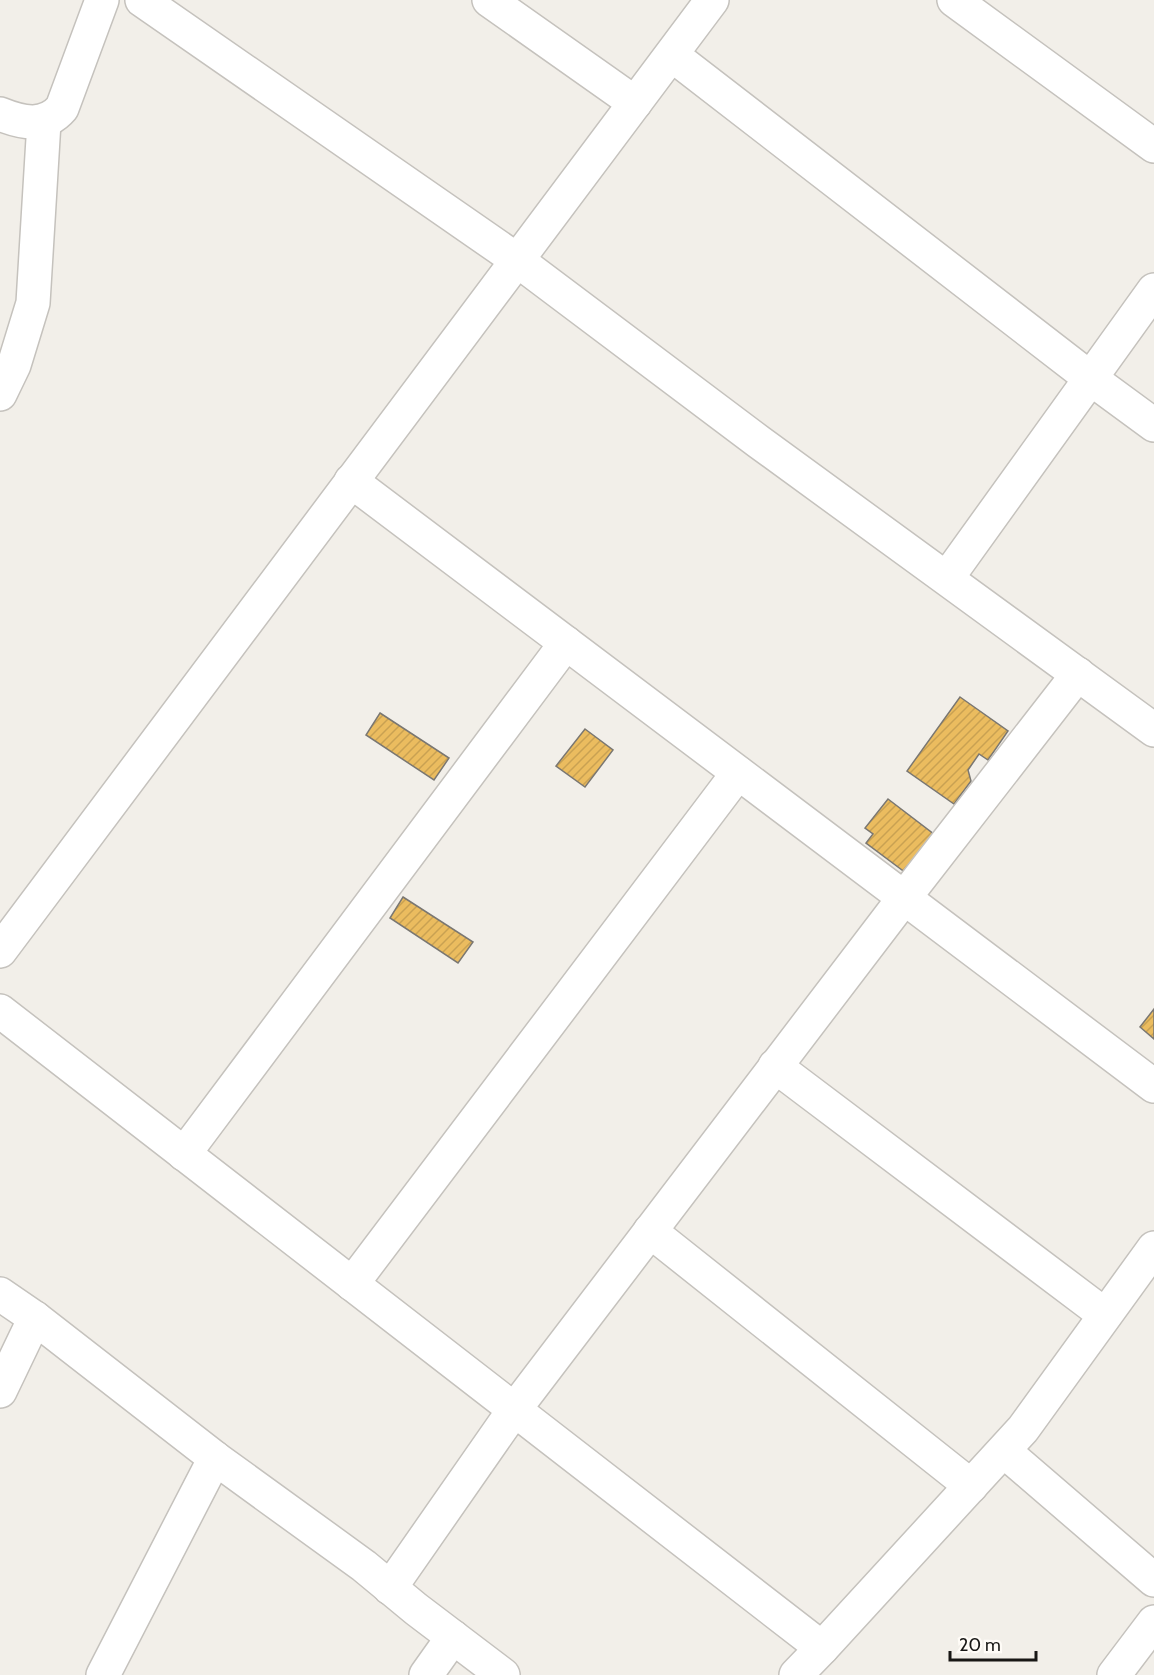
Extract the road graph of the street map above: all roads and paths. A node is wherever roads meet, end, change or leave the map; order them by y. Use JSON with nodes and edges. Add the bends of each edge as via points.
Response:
{"nodes":[{"id":1,"x":102,"y":0,"type":"edge"},
{"id":2,"x":142,"y":0,"type":"edge"},
{"id":3,"x":489,"y":0,"type":"edge"},
{"id":4,"x":712,"y":0,"type":"edge"},
{"id":5,"x":954,"y":0,"type":"edge"},
{"id":6,"x":672,"y":55,"type":"junction"},
{"id":7,"x":635,"y":103,"type":"junction"},
{"id":8,"x":0,"y":114,"type":"edge"},
{"id":9,"x":44,"y":122,"type":"junction"},
{"id":10,"x":1154,"y":146,"type":"edge"},
{"id":11,"x":517,"y":260,"type":"junction"},
{"id":12,"x":1154,"y":290,"type":"edge"},
{"id":13,"x":1090,"y":378,"type":"junction"},
{"id":14,"x":0,"y":394,"type":"edge"},
{"id":15,"x":1154,"y":425,"type":"edge"},
{"id":16,"x":351,"y":481,"type":"junction"},
{"id":17,"x":946,"y":578,"type":"junction"},
{"id":18,"x":566,"y":643,"type":"junction"},
{"id":19,"x":1078,"y":674,"type":"junction"},
{"id":20,"x":1154,"y":730,"type":"edge"},
{"id":21,"x":738,"y":773,"type":"junction"},
{"id":22,"x":903,"y":898,"type":"junction"},
{"id":23,"x":0,"y":951,"type":"edge"},
{"id":24,"x":0,"y":1011,"type":"edge"},
{"id":25,"x":775,"y":1066,"type":"junction"},
{"id":26,"x":1154,"y":1086,"type":"edge"},
{"id":27,"x":184,"y":1154,"type":"junction"},
{"id":28,"x":650,"y":1232,"type":"junction"},
{"id":29,"x":1154,"y":1248,"type":"edge"},
{"id":30,"x":352,"y":1284,"type":"junction"},
{"id":31,"x":0,"y":1294,"type":"edge"},
{"id":32,"x":1105,"y":1315,"type":"junction"},
{"id":33,"x":35,"y":1318,"type":"junction"},
{"id":34,"x":0,"y":1391,"type":"edge"},
{"id":35,"x":514,"y":1410,"type":"junction"},
{"id":36,"x":1004,"y":1450,"type":"junction"},
{"id":37,"x":215,"y":1458,"type":"junction"},
{"id":38,"x":971,"y":1486,"type":"junction"},
{"id":39,"x":1154,"y":1580,"type":"edge"},
{"id":40,"x":390,"y":1588,"type":"junction"},
{"id":41,"x":1154,"y":1622,"type":"edge"},
{"id":42,"x":453,"y":1637,"type":"junction"},
{"id":43,"x":822,"y":1648,"type":"junction"},
{"id":44,"x":103,"y":1675,"type":"edge"},
{"id":45,"x":426,"y":1675,"type":"edge"},
{"id":46,"x":503,"y":1675,"type":"edge"},
{"id":47,"x":796,"y":1675,"type":"edge"},
{"id":48,"x":1113,"y":1675,"type":"edge"}],
"edges":[{"from":1,"to":9,"type":"street","via":[[62,108]]},
{"from":2,"to":11,"type":"street"},
{"from":3,"to":7,"type":"street"},
{"from":4,"to":6,"type":"street"},
{"from":5,"to":10,"type":"street"},
{"from":6,"to":7,"type":"street"},
{"from":6,"to":13,"type":"street"},
{"from":7,"to":11,"type":"street"},
{"from":8,"to":9,"type":"street"},
{"from":9,"to":14,"type":"street","via":[[33,303],[14,365]]},
{"from":11,"to":16,"type":"street"},
{"from":11,"to":17,"type":"street"},
{"from":12,"to":13,"type":"street"},
{"from":13,"to":15,"type":"street"},
{"from":13,"to":17,"type":"street"},
{"from":16,"to":18,"type":"street"},
{"from":16,"to":23,"type":"street"},
{"from":17,"to":19,"type":"street"},
{"from":18,"to":21,"type":"street"},
{"from":18,"to":27,"type":"street"},
{"from":19,"to":20,"type":"street"},
{"from":19,"to":22,"type":"street"},
{"from":21,"to":22,"type":"street"},
{"from":21,"to":30,"type":"street"},
{"from":22,"to":25,"type":"street"},
{"from":22,"to":26,"type":"street"},
{"from":24,"to":27,"type":"street"},
{"from":25,"to":28,"type":"street"},
{"from":25,"to":32,"type":"street"},
{"from":27,"to":30,"type":"street"},
{"from":28,"to":35,"type":"street"},
{"from":28,"to":38,"type":"street"},
{"from":29,"to":32,"type":"street"},
{"from":30,"to":35,"type":"street"},
{"from":31,"to":33,"type":"street"},
{"from":32,"to":36,"type":"street"},
{"from":33,"to":34,"type":"street"},
{"from":33,"to":37,"type":"street"},
{"from":35,"to":40,"type":"street"},
{"from":35,"to":43,"type":"street"},
{"from":36,"to":38,"type":"street"},
{"from":36,"to":39,"type":"street"},
{"from":37,"to":40,"type":"street"},
{"from":37,"to":44,"type":"street"},
{"from":38,"to":43,"type":"street"},
{"from":40,"to":42,"type":"street"},
{"from":41,"to":48,"type":"street"},
{"from":42,"to":45,"type":"street"},
{"from":42,"to":46,"type":"street"},
{"from":43,"to":47,"type":"street"}]}
